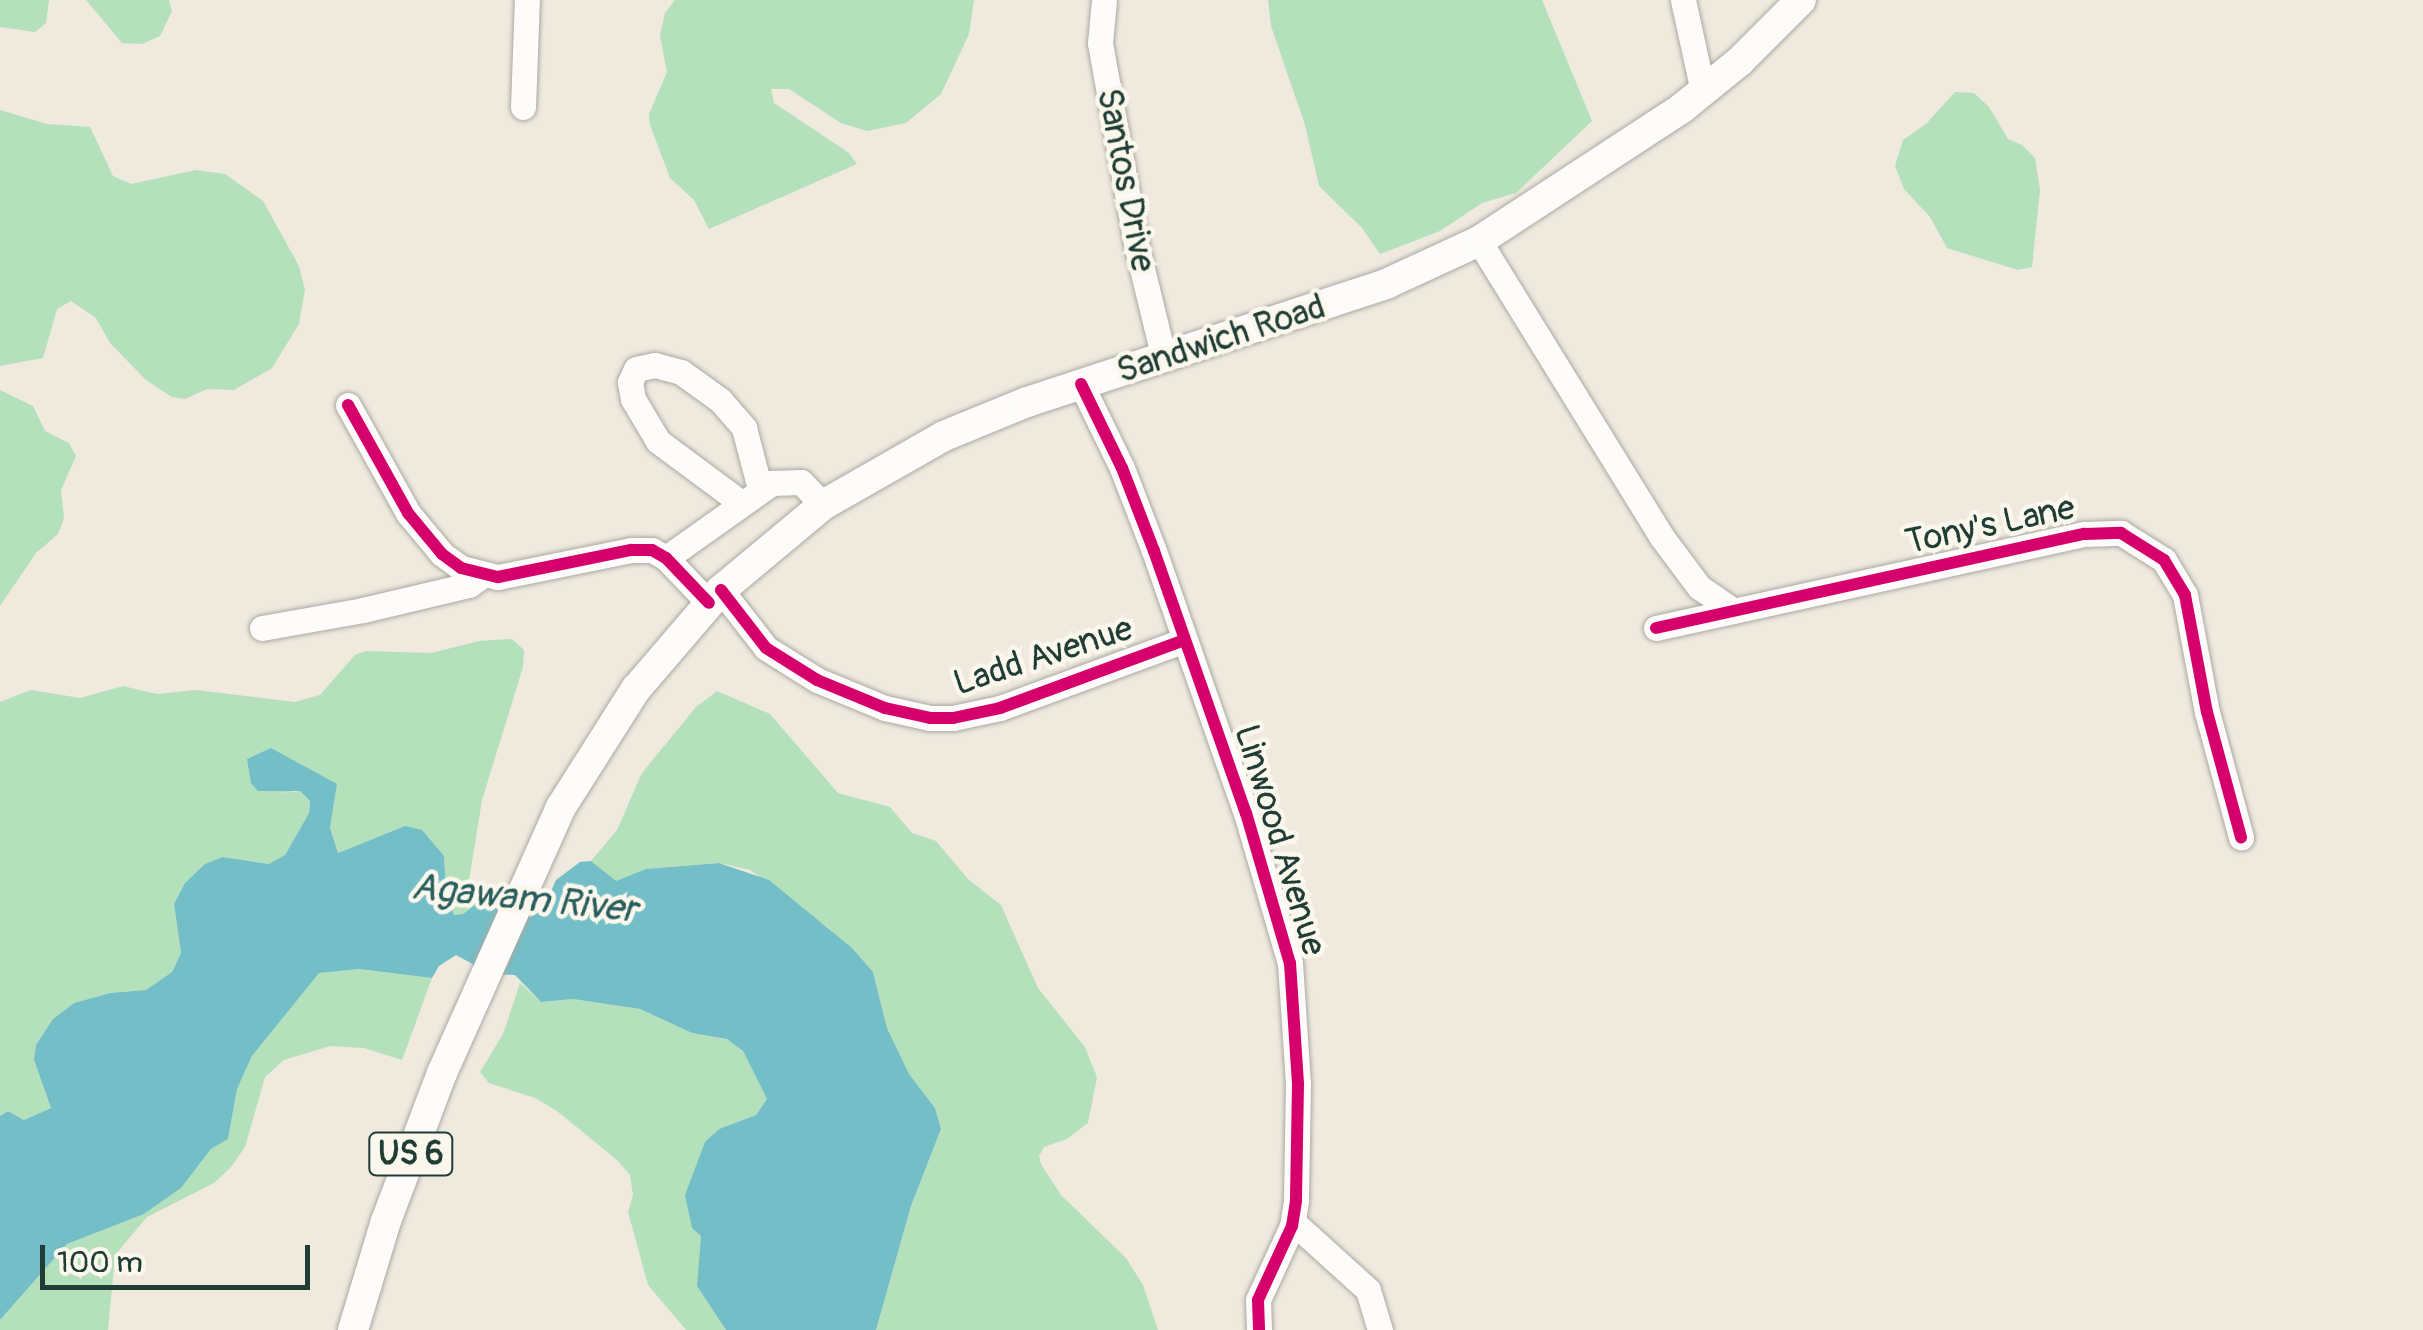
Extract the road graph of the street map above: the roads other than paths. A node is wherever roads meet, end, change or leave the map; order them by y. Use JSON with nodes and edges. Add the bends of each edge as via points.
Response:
{"nodes":[{"id":1,"x":526,"y":0,"type":"edge"},
{"id":2,"x":1104,"y":0,"type":"edge"},
{"id":3,"x":1683,"y":0,"type":"edge"},
{"id":4,"x":1801,"y":0,"type":"edge"},
{"id":5,"x":1704,"y":92,"type":"junction"},
{"id":6,"x":523,"y":107,"type":"dead end"},
{"id":7,"x":1480,"y":242,"type":"junction"},
{"id":8,"x":1164,"y":359,"type":"junction"},
{"id":9,"x":1080,"y":384,"type":"junction"},
{"id":10,"x":348,"y":405,"type":"dead end"},
{"id":11,"x":750,"y":496,"type":"junction"},
{"id":12,"x":824,"y":505,"type":"junction"},
{"id":13,"x":666,"y":558,"type":"junction"},
{"id":14,"x":482,"y":576,"type":"junction"},
{"id":15,"x":715,"y":597,"type":"junction"},
{"id":16,"x":1734,"y":611,"type":"junction"},
{"id":17,"x":262,"y":628,"type":"dead end"},
{"id":18,"x":1656,"y":628,"type":"dead end"},
{"id":19,"x":1185,"y":640,"type":"junction"},
{"id":20,"x":2241,"y":837,"type":"dead end"},
{"id":21,"x":1293,"y":1222,"type":"junction"},
{"id":22,"x":353,"y":1330,"type":"edge"},
{"id":23,"x":1259,"y":1330,"type":"edge"},
{"id":24,"x":1380,"y":1330,"type":"edge"}],
"edges":[{"from":1,"to":6,"type":"street"},
{"from":2,"to":8,"type":"street","name":"Santos Drive","via":[[1100,43],[1136,248]]},
{"from":3,"to":5,"type":"street"},
{"from":4,"to":5,"type":"main road","name":"Sandwich Road","number":"US 6"},
{"from":5,"to":7,"type":"main road","name":"Sandwich Road","number":"US 6"},
{"from":7,"to":8,"type":"main road","name":"Sandwich Road","number":"US 6","via":[[1388,284]]},
{"from":7,"to":16,"type":"street","via":[[1661,536],[1699,587]]},
{"from":8,"to":9,"type":"main road","name":"Sandwich Road","number":"US 6"},
{"from":9,"to":12,"type":"main road","name":"Sandwich Road","number":"US 6","via":[[944,436]]},
{"from":9,"to":19,"type":"street","name":"Linwood Avenue","via":[[1122,468]]},
{"from":10,"to":14,"type":"street","via":[[420,528],[451,562]]},
{"from":11,"to":11,"type":"street","via":[[658,441],[633,399],[636,369],[655,365],[681,372],[720,400],[744,428]]},
{"from":11,"to":12,"type":"street","via":[[792,479],[810,487]]},
{"from":11,"to":13,"type":"street"},
{"from":12,"to":15,"type":"main road","name":"Sandwich Road","number":"US 6"},
{"from":13,"to":14,"type":"street","via":[[631,550]]},
{"from":13,"to":15,"type":"street","name":"Ladd Avenue"},
{"from":14,"to":17,"type":"street","via":[[363,610]]},
{"from":15,"to":19,"type":"street","name":"Ladd Avenue","via":[[766,648],[802,670],[851,696],[930,718],[1000,708]]},
{"from":15,"to":22,"type":"main road","name":"Sandwich Road","number":"US 6","via":[[654,664],[588,758],[481,982],[396,1192]]},
{"from":16,"to":18,"type":"street","name":"Tony's Lane"},
{"from":16,"to":20,"type":"street","name":"Tony's Lane","via":[[2084,534],[2131,536],[2164,560],[2185,595]]},
{"from":19,"to":21,"type":"street","name":"Linwood Avenue","via":[[1290,963],[1298,1136]]},
{"from":21,"to":23,"type":"street","name":"Linwood Avenue","via":[[1258,1300]]},
{"from":21,"to":24,"type":"street","via":[[1368,1290]]}]}
